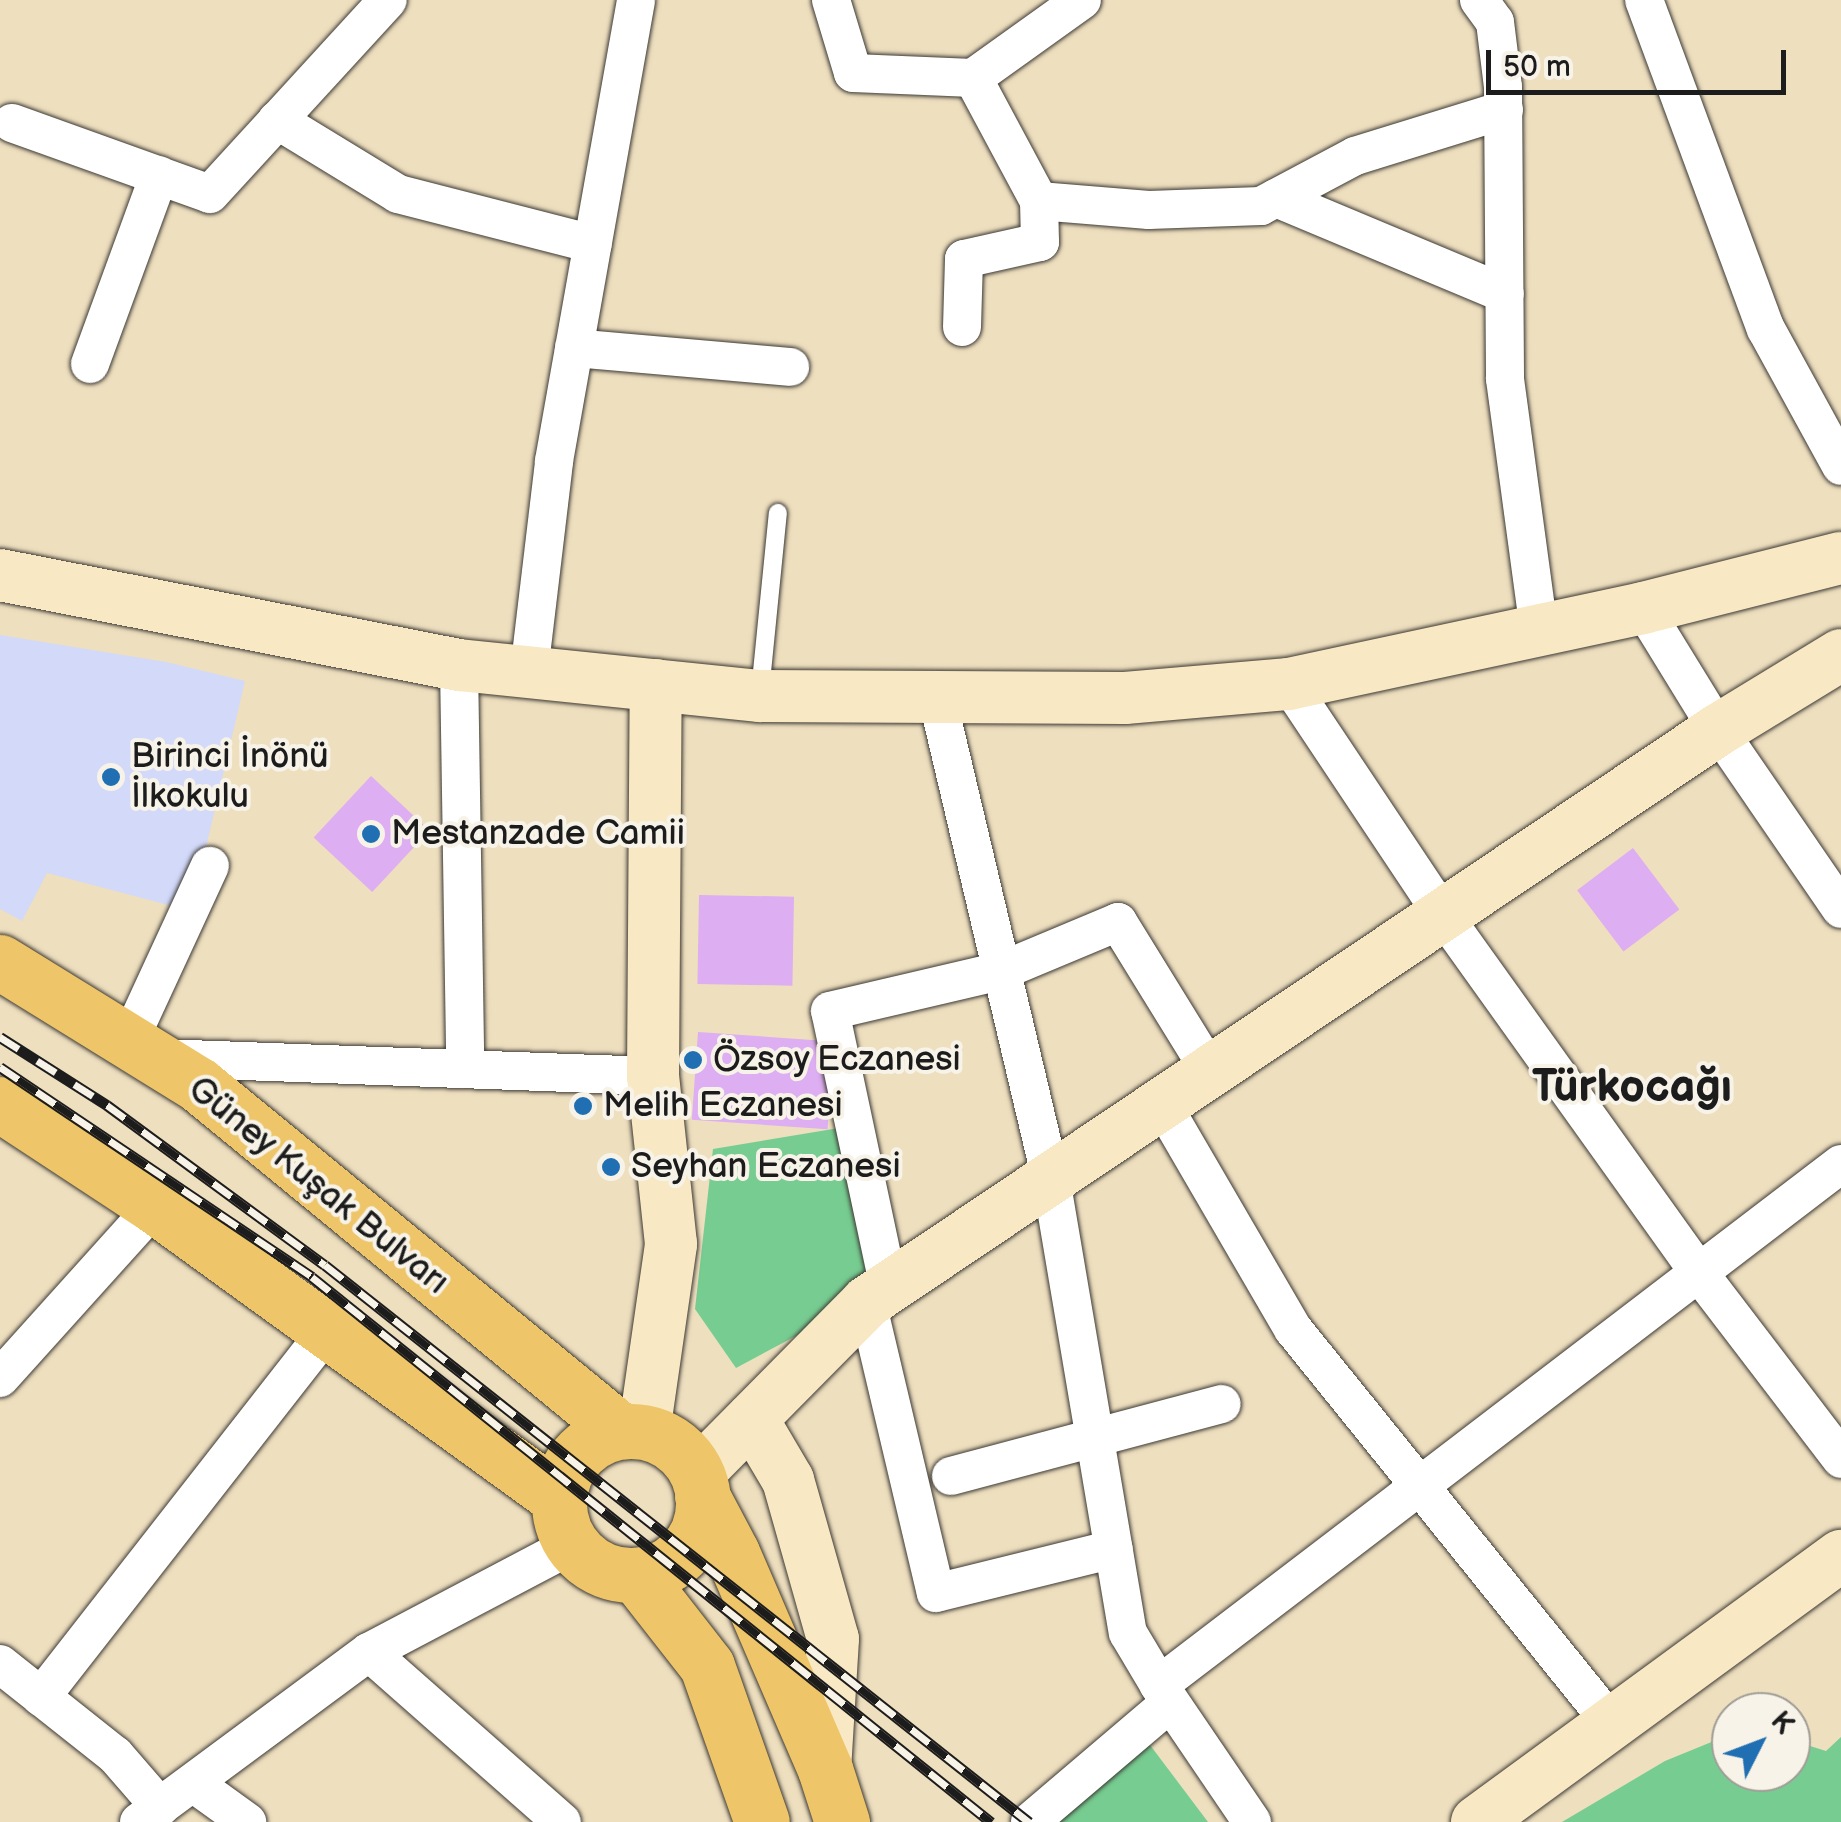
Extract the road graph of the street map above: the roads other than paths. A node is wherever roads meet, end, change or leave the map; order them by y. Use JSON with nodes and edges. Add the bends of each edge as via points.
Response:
{"nodes":[{"id":1,"x":636,"y":0,"type":"edge"},
{"id":2,"x":831,"y":0,"type":"edge"},
{"id":3,"x":1082,"y":0,"type":"edge"},
{"id":4,"x":1479,"y":0,"type":"edge"},
{"id":5,"x":1644,"y":0,"type":"edge"},
{"id":6,"x":382,"y":2,"type":"edge"},
{"id":7,"x":972,"y":78,"type":"junction"},
{"id":8,"x":1504,"y":110,"type":"junction"},
{"id":9,"x":278,"y":120,"type":"junction"},
{"id":10,"x":12,"y":123,"type":"dead end"},
{"id":11,"x":159,"y":175,"type":"junction"},
{"id":12,"x":1276,"y":198,"type":"junction"},
{"id":13,"x":1040,"y":201,"type":"junction"},
{"id":14,"x":592,"y":244,"type":"junction"},
{"id":15,"x":1505,"y":294,"type":"junction"},
{"id":16,"x":962,"y":327,"type":"dead end"},
{"id":17,"x":574,"y":348,"type":"junction"},
{"id":18,"x":90,"y":364,"type":"dead end"},
{"id":19,"x":790,"y":367,"type":"dead end"},
{"id":20,"x":1841,"y":466,"type":"edge"},
{"id":21,"x":778,"y":513,"type":"dead end"},
{"id":22,"x":1841,"y":558,"type":"edge"},
{"id":23,"x":0,"y":576,"type":"edge"},
{"id":24,"x":1643,"y":608,"type":"junction"},
{"id":25,"x":1539,"y":630,"type":"junction"},
{"id":26,"x":1841,"y":655,"type":"edge"},
{"id":27,"x":458,"y":666,"type":"junction"},
{"id":28,"x":529,"y":672,"type":"junction"},
{"id":29,"x":1289,"y":684,"type":"junction"},
{"id":30,"x":656,"y":686,"type":"junction"},
{"id":31,"x":760,"y":696,"type":"junction"},
{"id":32,"x":937,"y":698,"type":"junction"},
{"id":33,"x":1718,"y":730,"type":"junction"},
{"id":34,"x":210,"y":866,"type":"dead end"},
{"id":35,"x":1841,"y":910,"type":"edge"},
{"id":36,"x":1443,"y":915,"type":"junction"},
{"id":37,"x":0,"y":962,"type":"edge"},
{"id":38,"x":1001,"y":971,"type":"junction"},
{"id":39,"x":142,"y":1050,"type":"junction"},
{"id":40,"x":465,"y":1069,"type":"junction"},
{"id":41,"x":1210,"y":1072,"type":"junction"},
{"id":42,"x":653,"y":1076,"type":"junction"},
{"id":43,"x":0,"y":1104,"type":"edge"},
{"id":44,"x":1162,"y":1104,"type":"junction"},
{"id":45,"x":1841,"y":1164,"type":"edge"},
{"id":46,"x":1051,"y":1179,"type":"junction"},
{"id":47,"x":155,"y":1206,"type":"junction"},
{"id":48,"x":1699,"y":1272,"type":"junction"},
{"id":49,"x":878,"y":1295,"type":"junction"},
{"id":50,"x":326,"y":1332,"type":"junction"},
{"id":51,"x":0,"y":1378,"type":"edge"},
{"id":52,"x":1222,"y":1404,"type":"dead end"},
{"id":53,"x":752,"y":1419,"type":"junction"},
{"id":54,"x":633,"y":1432,"type":"junction"},
{"id":55,"x":1096,"y":1438,"type":"junction"},
{"id":56,"x":1841,"y":1459,"type":"edge"},
{"id":57,"x":951,"y":1476,"type":"dead end"},
{"id":58,"x":700,"y":1485,"type":"junction"},
{"id":59,"x":1419,"y":1486,"type":"junction"},
{"id":60,"x":565,"y":1522,"type":"junction"},
{"id":61,"x":1114,"y":1549,"type":"junction"},
{"id":62,"x":1841,"y":1556,"type":"edge"},
{"id":63,"x":636,"y":1576,"type":"junction"},
{"id":64,"x":369,"y":1652,"type":"junction"},
{"id":65,"x":0,"y":1664,"type":"edge"},
{"id":66,"x":1164,"y":1694,"type":"junction"},
{"id":67,"x":42,"y":1697,"type":"junction"},
{"id":68,"x":1610,"y":1723,"type":"junction"},
{"id":69,"x":824,"y":1769,"type":"junction"},
{"id":70,"x":193,"y":1783,"type":"junction"},
{"id":71,"x":149,"y":1815,"type":"edge"},
{"id":72,"x":248,"y":1822,"type":"edge"},
{"id":73,"x":562,"y":1822,"type":"edge"},
{"id":74,"x":762,"y":1822,"type":"edge"},
{"id":75,"x":842,"y":1822,"type":"edge"},
{"id":76,"x":1030,"y":1822,"type":"edge"},
{"id":77,"x":1252,"y":1822,"type":"edge"},
{"id":78,"x":1478,"y":1822,"type":"edge"}],
"edges":[{"from":1,"to":14,"type":"street"},
{"from":2,"to":7,"type":"street","via":[[853,73]]},
{"from":3,"to":7,"type":"street"},
{"from":4,"to":8,"type":"street","via":[[1495,22]]},
{"from":5,"to":20,"type":"street","via":[[1766,330]]},
{"from":6,"to":9,"type":"street"},
{"from":7,"to":13,"type":"street"},
{"from":8,"to":12,"type":"street","via":[[1355,156]]},
{"from":8,"to":15,"type":"street"},
{"from":9,"to":11,"type":"street","via":[[210,194]]},
{"from":9,"to":14,"type":"street","via":[[398,194]]},
{"from":10,"to":11,"type":"street"},
{"from":11,"to":18,"type":"street"},
{"from":12,"to":13,"type":"street","via":[[1261,206],[1149,210]]},
{"from":12,"to":15,"type":"street"},
{"from":13,"to":16,"type":"street","via":[[1040,242],[964,259]]},
{"from":14,"to":17,"type":"street"},
{"from":15,"to":25,"type":"street","via":[[1505,379]]},
{"from":17,"to":19,"type":"street"},
{"from":17,"to":28,"type":"street"},
{"from":21,"to":31,"type":"lane"},
{"from":22,"to":24,"type":"street"},
{"from":23,"to":27,"type":"street"},
{"from":24,"to":25,"type":"street"},
{"from":24,"to":33,"type":"street"},
{"from":25,"to":29,"type":"street"},
{"from":26,"to":33,"type":"street"},
{"from":27,"to":28,"type":"street"},
{"from":27,"to":40,"type":"street"},
{"from":28,"to":30,"type":"street"},
{"from":29,"to":32,"type":"street","via":[[1125,698]]},
{"from":29,"to":36,"type":"street"},
{"from":30,"to":31,"type":"street"},
{"from":30,"to":42,"type":"street"},
{"from":31,"to":32,"type":"street"},
{"from":32,"to":38,"type":"street"},
{"from":33,"to":35,"type":"street"},
{"from":33,"to":36,"type":"street"},
{"from":34,"to":39,"type":"street"},
{"from":36,"to":41,"type":"street"},
{"from":36,"to":48,"type":"street"},
{"from":37,"to":39,"type":"main road","name":"Güney Kuşak Bulvarı"},
{"from":38,"to":41,"type":"street","via":[[1118,922]]},
{"from":38,"to":46,"type":"street"},
{"from":38,"to":49,"type":"street","via":[[830,1011]]},
{"from":39,"to":40,"type":"street"},
{"from":39,"to":54,"type":"main road","name":"Güney Kuşak Bulvarı","via":[[200,1085]]},
{"from":40,"to":42,"type":"street"},
{"from":41,"to":44,"type":"street"},
{"from":42,"to":54,"type":"street","via":[[671,1244]]},
{"from":43,"to":47,"type":"main road"},
{"from":44,"to":46,"type":"street"},
{"from":44,"to":59,"type":"street","via":[[1293,1330]]},
{"from":45,"to":48,"type":"street"},
{"from":46,"to":49,"type":"street"},
{"from":46,"to":55,"type":"street"},
{"from":47,"to":50,"type":"main road"},
{"from":47,"to":51,"type":"street"},
{"from":48,"to":56,"type":"street"},
{"from":48,"to":59,"type":"street"},
{"from":49,"to":53,"type":"street"},
{"from":49,"to":61,"type":"street","via":[[936,1592]]},
{"from":50,"to":60,"type":"main road"},
{"from":50,"to":67,"type":"street"},
{"from":52,"to":55,"type":"street"},
{"from":53,"to":58,"type":"street"},
{"from":53,"to":69,"type":"street","via":[[788,1480],[833,1639]]},
{"from":54,"to":58,"type":"main road","via":[[684,1455]]},
{"from":54,"to":60,"type":"main road","via":[[598,1439],[578,1453],[564,1474]]},
{"from":55,"to":57,"type":"street"},
{"from":55,"to":61,"type":"street"},
{"from":58,"to":63,"type":"main road","via":[[701,1519],[678,1558]]},
{"from":58,"to":69,"type":"main road"},
{"from":59,"to":66,"type":"street"},
{"from":59,"to":68,"type":"street"},
{"from":60,"to":63,"type":"main road","via":[[600,1568]]},
{"from":60,"to":64,"type":"street"},
{"from":61,"to":66,"type":"street","via":[[1128,1632]]},
{"from":62,"to":68,"type":"street"},
{"from":63,"to":74,"type":"main road","via":[[707,1666]]},
{"from":64,"to":70,"type":"street"},
{"from":64,"to":73,"type":"street"},
{"from":65,"to":67,"type":"street"},
{"from":66,"to":76,"type":"street"},
{"from":66,"to":77,"type":"street"},
{"from":67,"to":71,"type":"street","via":[[114,1755]]},
{"from":68,"to":78,"type":"street"},
{"from":69,"to":75,"type":"main road"},
{"from":70,"to":71,"type":"street"},
{"from":70,"to":72,"type":"street"}]}
